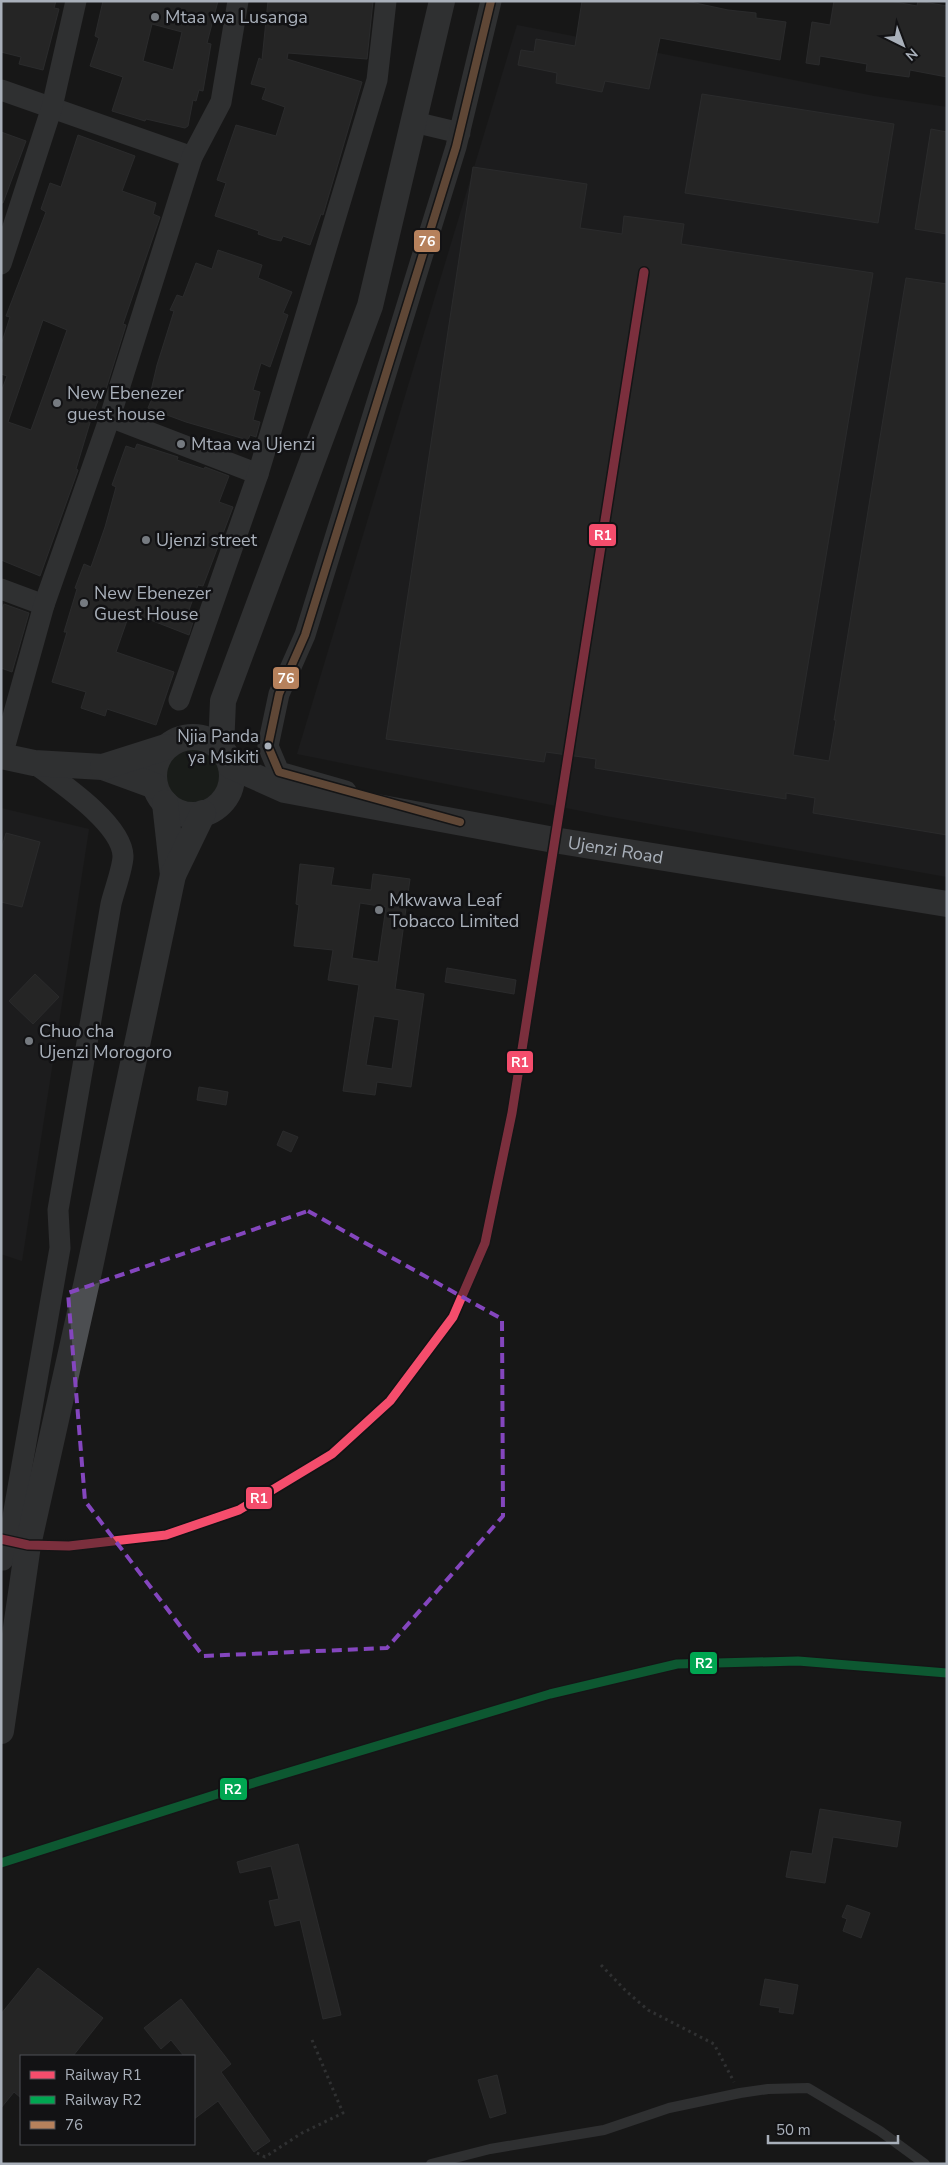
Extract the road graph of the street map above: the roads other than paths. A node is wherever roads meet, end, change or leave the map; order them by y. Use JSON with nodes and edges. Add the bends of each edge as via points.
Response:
{"nodes":[{"id":1,"x":76,"y":1,"type":"edge"},
{"id":2,"x":238,"y":1,"type":"edge"},
{"id":3,"x":386,"y":1,"type":"edge"},
{"id":4,"x":442,"y":1,"type":"edge"},
{"id":5,"x":491,"y":1,"type":"edge"},
{"id":6,"x":1,"y":90,"type":"edge"},
{"id":7,"x":52,"y":107,"type":"junction"},
{"id":8,"x":414,"y":122,"type":"junction"},
{"id":9,"x":460,"y":133,"type":"junction"},
{"id":10,"x":192,"y":157,"type":"junction"},
{"id":11,"x":1,"y":264,"type":"edge"},
{"id":12,"x":110,"y":417,"type":"junction"},
{"id":13,"x":258,"y":474,"type":"junction"},
{"id":14,"x":1,"y":589,"type":"edge"},
{"id":15,"x":44,"y":605,"type":"junction"},
{"id":16,"x":179,"y":700,"type":"dead end"},
{"id":17,"x":223,"y":700,"type":"junction"},
{"id":18,"x":177,"y":742,"type":"junction"},
{"id":19,"x":1,"y":756,"type":"edge"},
{"id":20,"x":226,"y":757,"type":"junction"},
{"id":21,"x":34,"y":762,"type":"junction"},
{"id":22,"x":103,"y":767,"type":"junction"},
{"id":23,"x":285,"y":790,"type":"junction"},
{"id":24,"x":160,"y":794,"type":"junction"},
{"id":25,"x":226,"y":796,"type":"junction"},
{"id":26,"x":203,"y":813,"type":"junction"},
{"id":27,"x":460,"y":822,"type":"junction"},
{"id":28,"x":172,"y":875,"type":"junction"},
{"id":29,"x":947,"y":904,"type":"edge"},
{"id":30,"x":10,"y":1559,"type":"edge"},
{"id":31,"x":2,"y":1721,"type":"edge"},
{"id":32,"x":431,"y":2164,"type":"edge"},
{"id":33,"x":925,"y":2164,"type":"edge"}],
"edges":[{"from":1,"to":7,"type":"street"},
{"from":2,"to":10,"type":"street","via":[[221,102]]},
{"from":3,"to":13,"type":"street","via":[[377,80]]},
{"from":4,"to":8,"type":"street"},
{"from":5,"to":9,"type":"street"},
{"from":6,"to":7,"type":"street"},
{"from":7,"to":10,"type":"street"},
{"from":7,"to":11,"type":"street"},
{"from":8,"to":9,"type":"street"},
{"from":8,"to":17,"type":"street","via":[[370,306]]},
{"from":9,"to":27,"type":"street","via":[[306,635],[280,694],[268,746],[279,772]]},
{"from":10,"to":12,"type":"street"},
{"from":12,"to":13,"type":"street"},
{"from":12,"to":15,"type":"street"},
{"from":13,"to":16,"type":"street"},
{"from":14,"to":15,"type":"street"},
{"from":15,"to":19,"type":"street"},
{"from":17,"to":18,"type":"street"},
{"from":17,"to":20,"type":"street"},
{"from":18,"to":20,"type":"street","via":[[201,737]]},
{"from":18,"to":22,"type":"street"},
{"from":18,"to":24,"type":"street","via":[[155,765]]},
{"from":19,"to":21,"type":"street"},
{"from":20,"to":23,"type":"street"},
{"from":20,"to":25,"type":"street","via":[[231,781]]},
{"from":21,"to":22,"type":"street"},
{"from":21,"to":30,"type":"street","via":[[106,822],[118,839],[123,856],[111,904],[58,1210],[60,1248],[11,1528]]},
{"from":22,"to":24,"type":"street"},
{"from":23,"to":25,"type":"street"},
{"from":23,"to":27,"type":"street","name":"Ujenzi Road"},
{"from":24,"to":26,"type":"street","via":[[183,813]]},
{"from":24,"to":28,"type":"street"},
{"from":25,"to":26,"type":"street","via":[[220,804]]},
{"from":26,"to":28,"type":"street"},
{"from":27,"to":29,"type":"street","name":"Ujenzi Road"},
{"from":28,"to":30,"type":"street"},
{"from":30,"to":31,"type":"street"},
{"from":32,"to":33,"type":"lane","via":[[490,2149],[604,2130],[669,2108],[768,2089],[808,2088],[880,2131]]}]}
